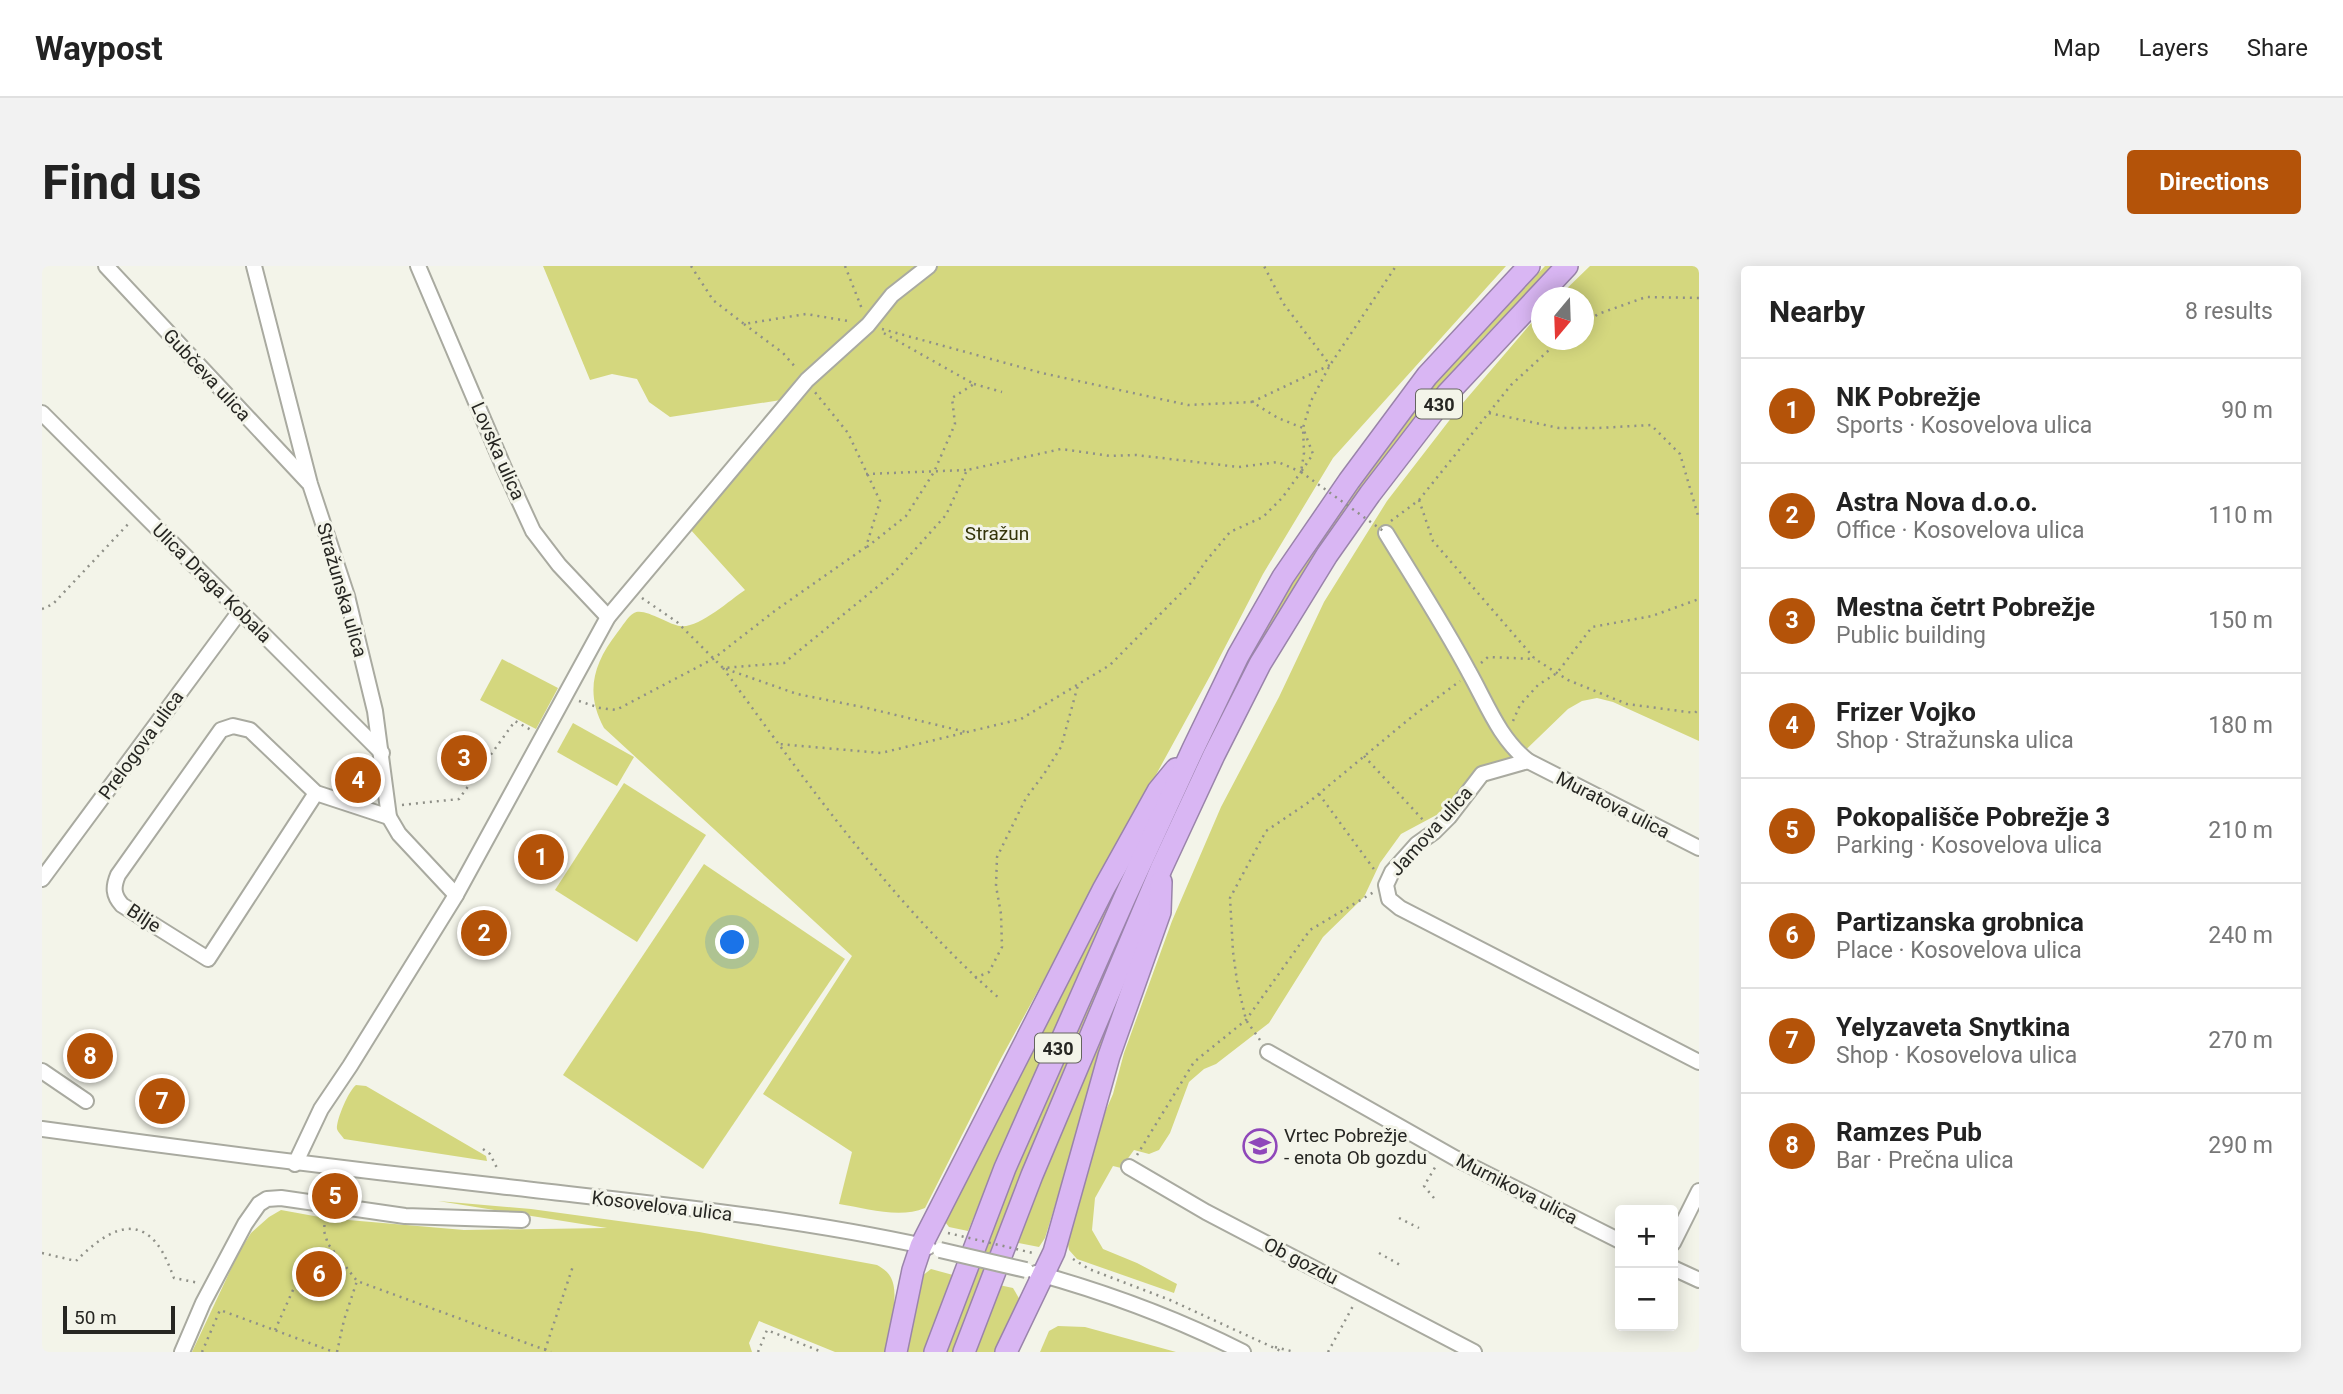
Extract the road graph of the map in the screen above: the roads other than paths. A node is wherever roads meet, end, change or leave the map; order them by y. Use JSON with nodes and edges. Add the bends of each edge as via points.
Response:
{"nodes":[{"id":1,"x":106,"y":266,"type":"edge"},
{"id":2,"x":254,"y":266,"type":"edge"},
{"id":3,"x":418,"y":266,"type":"edge"},
{"id":4,"x":929,"y":266,"type":"edge"},
{"id":5,"x":1529,"y":266,"type":"edge"},
{"id":6,"x":1567,"y":266,"type":"edge"},
{"id":7,"x":42,"y":413,"type":"edge"},
{"id":8,"x":310,"y":484,"type":"junction"},
{"id":9,"x":1388,"y":528,"type":"road end"},
{"id":10,"x":240,"y":611,"type":"junction"},
{"id":11,"x":608,"y":617,"type":"junction"},
{"id":12,"x":1193,"y":749,"type":"junction"},
{"id":13,"x":382,"y":753,"type":"junction"},
{"id":14,"x":1528,"y":761,"type":"junction"},
{"id":15,"x":316,"y":793,"type":"junction"},
{"id":16,"x":388,"y":812,"type":"junction"},
{"id":17,"x":1699,"y":848,"type":"edge"},
{"id":18,"x":1161,"y":869,"type":"junction"},
{"id":19,"x":42,"y":879,"type":"edge"},
{"id":20,"x":456,"y":895,"type":"junction"},
{"id":21,"x":1268,"y":1052,"type":"road end"},
{"id":22,"x":1699,"y":1062,"type":"edge"},
{"id":23,"x":42,"y":1071,"type":"edge"},
{"id":24,"x":86,"y":1101,"type":"dead end"},
{"id":25,"x":42,"y":1129,"type":"edge"},
{"id":26,"x":295,"y":1164,"type":"junction"},
{"id":27,"x":1129,"y":1167,"type":"road end"},
{"id":28,"x":1699,"y":1191,"type":"edge"},
{"id":29,"x":522,"y":1220,"type":"dead end"},
{"id":30,"x":1678,"y":1232,"type":"edge"},
{"id":31,"x":1615,"y":1238,"type":"edge"},
{"id":32,"x":930,"y":1248,"type":"junction"},
{"id":33,"x":1678,"y":1270,"type":"edge"},
{"id":34,"x":1035,"y":1273,"type":"junction"},
{"id":35,"x":1699,"y":1280,"type":"edge"},
{"id":36,"x":182,"y":1352,"type":"edge"},
{"id":37,"x":896,"y":1352,"type":"edge"},
{"id":38,"x":935,"y":1352,"type":"edge"},
{"id":39,"x":964,"y":1352,"type":"edge"},
{"id":40,"x":1006,"y":1352,"type":"edge"},
{"id":41,"x":1243,"y":1352,"type":"edge"},
{"id":42,"x":1474,"y":1352,"type":"edge"}],
"edges":[{"from":1,"to":8,"type":"street","name":"Gubčeva ulica"},
{"from":2,"to":8,"type":"street","name":"Stražunska ulica"},
{"from":3,"to":11,"type":"street","name":"Lovska ulica","via":[[533,531]]},
{"from":4,"to":11,"type":"street","via":[[892,295],[868,325],[807,380]]},
{"from":5,"to":12,"type":"highway","number":"430","via":[[1427,376],[1349,481],[1283,578]]},
{"from":6,"to":18,"type":"highway","number":"430","via":[[1447,394],[1327,555],[1260,664]]},
{"from":7,"to":10,"type":"street","name":"Ulica Draga Kobala"},
{"from":8,"to":13,"type":"street","name":"Stražunska ulica","via":[[347,596]]},
{"from":9,"to":14,"type":"street","via":[[1484,704],[1504,737]]},
{"from":10,"to":13,"type":"street","name":"Ulica Draga Kobala"},
{"from":10,"to":19,"type":"street","name":"Prelogova ulica"},
{"from":11,"to":20,"type":"street"},
{"from":12,"to":32,"type":"highway","via":[[1158,791],[1104,888]]},
{"from":12,"to":38,"type":"highway","number":"430","via":[[1004,1168]]},
{"from":13,"to":16,"type":"street","name":"Stražunska ulica"},
{"from":14,"to":17,"type":"street","name":"Muratova ulica"},
{"from":14,"to":22,"type":"street","name":"Jamova ulica","via":[[1482,774],[1434,832],[1392,872],[1386,885],[1389,899]]},
{"from":15,"to":15,"type":"street","name":"Bilje","via":[[250,730],[233,726],[221,730],[118,875],[117,899],[208,959]]},
{"from":15,"to":16,"type":"street","name":"Bilje"},
{"from":16,"to":20,"type":"street","via":[[399,834]]},
{"from":18,"to":34,"type":"highway","via":[[1160,912],[1109,1056],[1054,1252]]},
{"from":18,"to":39,"type":"highway","number":"430","via":[[1032,1175]]},
{"from":20,"to":26,"type":"street","via":[[321,1110]]},
{"from":21,"to":31,"type":"street","name":"Murnikova ulica","via":[[1443,1152]]},
{"from":23,"to":24,"type":"street"},
{"from":25,"to":26,"type":"street","name":"Kosovelova ulica"},
{"from":26,"to":32,"type":"street","name":"Kosovelova ulica","via":[[813,1224]]},
{"from":27,"to":42,"type":"street","name":"Ob gozdu"},
{"from":28,"to":30,"type":"street"},
{"from":29,"to":36,"type":"street","via":[[405,1216],[267,1199],[245,1224]]},
{"from":32,"to":34,"type":"street","name":"Kosovelova ulica","bridge":true},
{"from":32,"to":37,"type":"highway","via":[[914,1270]]},
{"from":33,"to":35,"type":"street"},
{"from":34,"to":40,"type":"highway"},
{"from":34,"to":41,"type":"street","name":"Kosovelova ulica","via":[[1182,1322]]}]}
